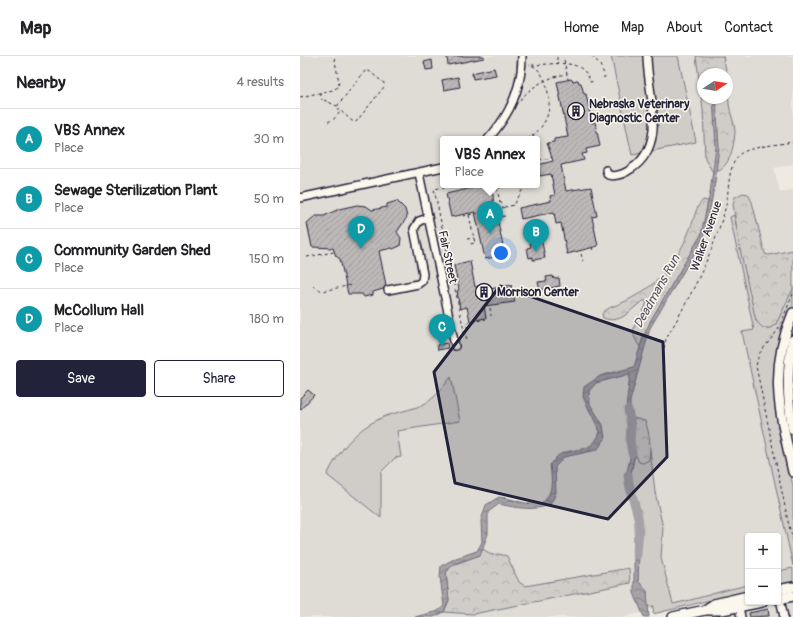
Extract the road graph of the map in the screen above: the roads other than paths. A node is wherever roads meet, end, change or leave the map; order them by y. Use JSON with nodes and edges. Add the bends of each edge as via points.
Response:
{"nodes":[{"id":1,"x":522,"y":56,"type":"edge"},
{"id":2,"x":647,"y":56,"type":"edge"},
{"id":3,"x":490,"y":136,"type":"edge"},
{"id":4,"x":440,"y":168,"type":"edge"},
{"id":5,"x":606,"y":170,"type":"dead end"},
{"id":6,"x":419,"y":173,"type":"junction"},
{"id":7,"x":300,"y":198,"type":"edge"},
{"id":8,"x":428,"y":218,"type":"junction"},
{"id":9,"x":388,"y":290,"type":"dead end"},
{"id":10,"x":793,"y":312,"type":"edge"},
{"id":11,"x":793,"y":340,"type":"edge"},
{"id":12,"x":455,"y":346,"type":"dead end"},
{"id":13,"x":793,"y":429,"type":"edge"},
{"id":14,"x":793,"y":472,"type":"edge"},
{"id":15,"x":793,"y":587,"type":"edge"},
{"id":16,"x":781,"y":595,"type":"edge"},
{"id":17,"x":781,"y":596,"type":"edge"},
{"id":18,"x":793,"y":596,"type":"edge"},
{"id":19,"x":745,"y":598,"type":"edge"},
{"id":20,"x":781,"y":602,"type":"edge"},
{"id":21,"x":738,"y":603,"type":"junction"},
{"id":22,"x":745,"y":603,"type":"edge"},
{"id":23,"x":688,"y":615,"type":"edge"},
{"id":24,"x":785,"y":615,"type":"edge"},
{"id":25,"x":673,"y":617,"type":"edge"},
{"id":26,"x":741,"y":617,"type":"edge"}],
"edges":[{"from":1,"to":3,"type":"street","via":[[520,82],[514,98],[507,114]]},
{"from":2,"to":5,"type":"street","via":[[653,124],[652,142],[642,159],[628,171],[613,176],[608,175]]},
{"from":4,"to":6,"type":"street"},
{"from":6,"to":7,"type":"street"},
{"from":6,"to":8,"type":"street","name":"Fair Street"},
{"from":8,"to":9,"type":"street","via":[[419,221],[414,229],[423,274],[422,281]]},
{"from":8,"to":12,"type":"street","name":"Fair Street"},
{"from":10,"to":14,"type":"main road","via":[[782,345],[778,386]]},
{"from":11,"to":13,"type":"main road","via":[[787,382]]},
{"from":15,"to":16,"type":"main road"},
{"from":17,"to":18,"type":"main road"},
{"from":19,"to":21,"type":"main road"},
{"from":20,"to":24,"type":"street"},
{"from":21,"to":22,"type":"main road"},
{"from":21,"to":23,"type":"main road","via":[[714,604],[706,610]]},
{"from":21,"to":26,"type":"street"},
{"from":23,"to":25,"type":"main road"}]}
